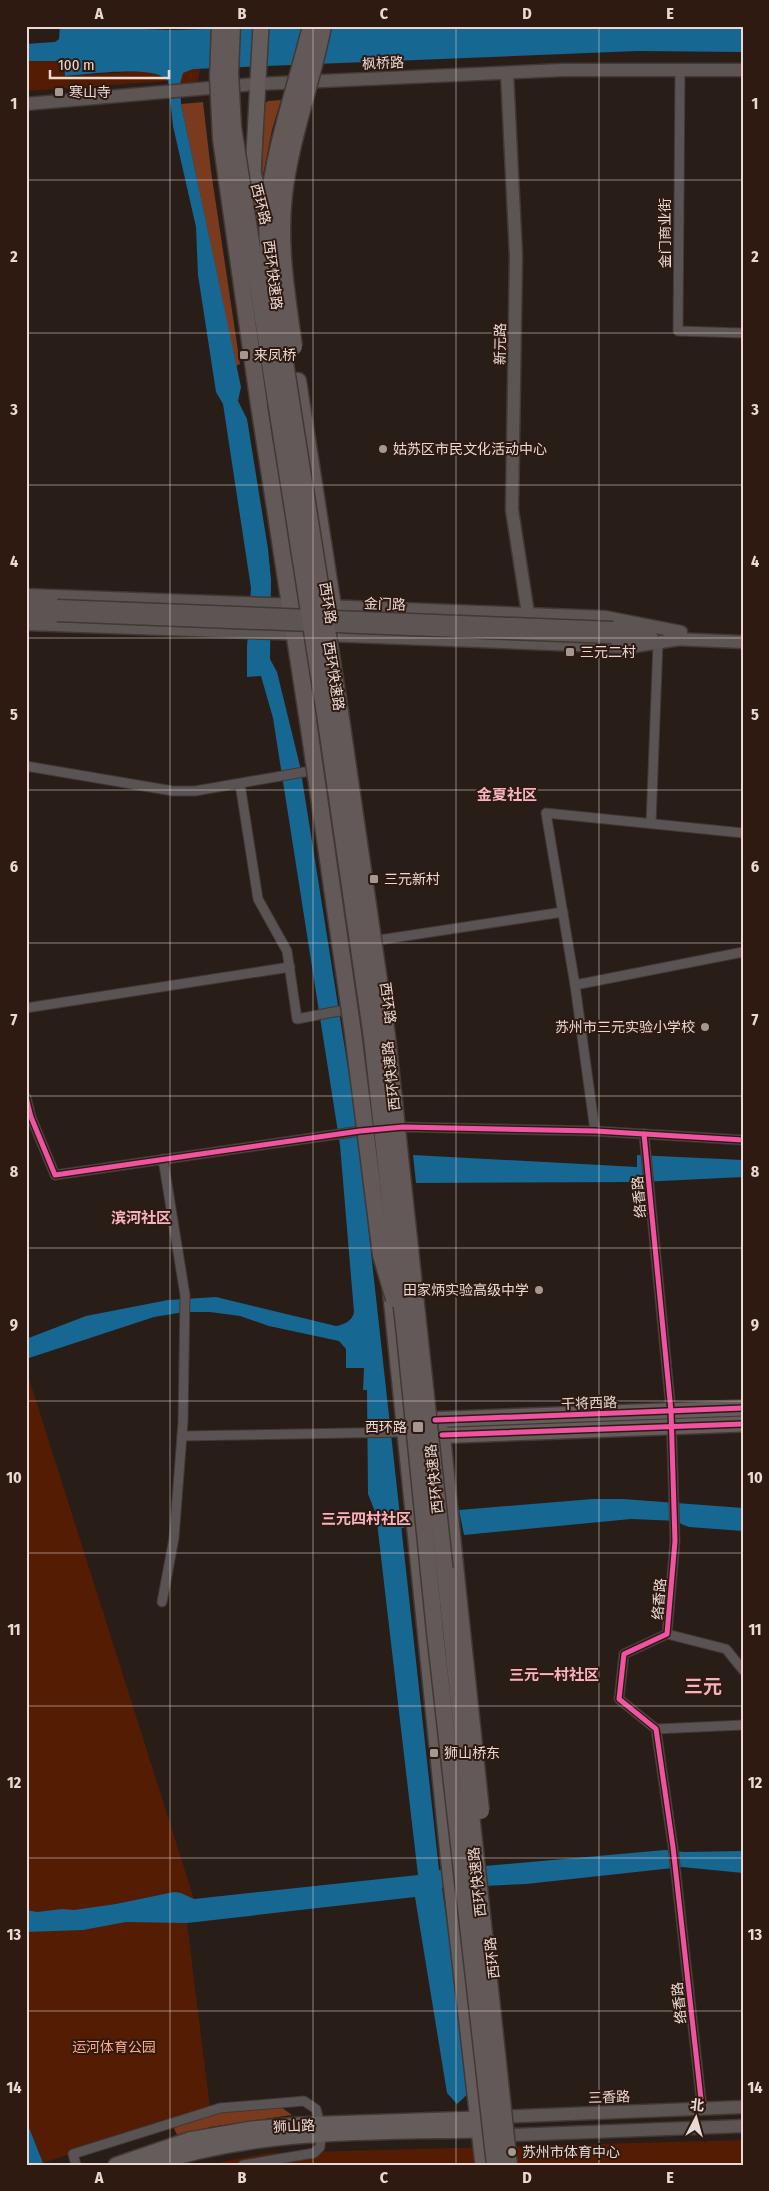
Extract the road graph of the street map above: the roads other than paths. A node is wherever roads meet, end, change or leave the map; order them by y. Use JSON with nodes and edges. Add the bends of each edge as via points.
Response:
{"nodes":[{"id":1,"x":220,"y":26,"type":"edge"},
{"id":2,"x":232,"y":26,"type":"edge"},
{"id":3,"x":251,"y":26,"type":"edge"},
{"id":4,"x":261,"y":26,"type":"edge"},
{"id":5,"x":311,"y":26,"type":"edge"},
{"id":6,"x":323,"y":26,"type":"edge"},
{"id":7,"x":680,"y":70,"type":"junction"},
{"id":8,"x":743,"y":70,"type":"edge"},
{"id":9,"x":507,"y":73,"type":"junction"},
{"id":10,"x":254,"y":77,"type":"junction"},
{"id":11,"x":26,"y":104,"type":"edge"},
{"id":12,"x":743,"y":333,"type":"edge"},
{"id":13,"x":26,"y":595,"type":"edge"},
{"id":14,"x":26,"y":605,"type":"edge"},
{"id":15,"x":287,"y":605,"type":"junction"},
{"id":16,"x":331,"y":607,"type":"junction"},
{"id":17,"x":57,"y":610,"type":"junction"},
{"id":18,"x":26,"y":614,"type":"edge"},
{"id":19,"x":528,"y":614,"type":"junction"},
{"id":20,"x":26,"y":624,"type":"edge"},
{"id":21,"x":299,"y":634,"type":"junction"},
{"id":22,"x":743,"y":634,"type":"edge"},
{"id":23,"x":334,"y":635,"type":"junction"},
{"id":24,"x":681,"y":635,"type":"junction"},
{"id":25,"x":743,"y":642,"type":"edge"},
{"id":26,"x":658,"y":643,"type":"junction"},
{"id":27,"x":26,"y":766,"type":"edge"},
{"id":28,"x":354,"y":769,"type":"junction"},
{"id":29,"x":324,"y":772,"type":"junction"},
{"id":30,"x":240,"y":784,"type":"junction"},
{"id":31,"x":651,"y":824,"type":"junction"},
{"id":32,"x":743,"y":833,"type":"edge"},
{"id":33,"x":563,"y":912,"type":"junction"},
{"id":34,"x":379,"y":940,"type":"junction"},
{"id":35,"x":743,"y":952,"type":"edge"},
{"id":36,"x":290,"y":967,"type":"junction"},
{"id":37,"x":575,"y":985,"type":"junction"},
{"id":38,"x":26,"y":1008,"type":"edge"},
{"id":39,"x":389,"y":1009,"type":"junction"},
{"id":40,"x":359,"y":1012,"type":"junction"},
{"id":41,"x":26,"y":1097,"type":"edge"},
{"id":42,"x":403,"y":1127,"type":"junction"},
{"id":43,"x":366,"y":1131,"type":"junction"},
{"id":44,"x":595,"y":1131,"type":"junction"},
{"id":45,"x":644,"y":1134,"type":"junction"},
{"id":46,"x":743,"y":1140,"type":"edge"},
{"id":47,"x":164,"y":1159,"type":"junction"},
{"id":48,"x":386,"y":1252,"type":"junction"},
{"id":49,"x":406,"y":1335,"type":"junction"},
{"id":50,"x":743,"y":1408,"type":"edge"},
{"id":51,"x":671,"y":1411,"type":"junction"},
{"id":52,"x":743,"y":1424,"type":"edge"},
{"id":53,"x":671,"y":1427,"type":"junction"},
{"id":54,"x":432,"y":1430,"type":"junction"},
{"id":55,"x":403,"y":1431,"type":"junction"},
{"id":56,"x":182,"y":1436,"type":"junction"},
{"id":57,"x":162,"y":1602,"type":"dead end"},
{"id":58,"x":667,"y":1634,"type":"junction"},
{"id":59,"x":743,"y":1670,"type":"edge"},
{"id":60,"x":743,"y":1725,"type":"edge"},
{"id":61,"x":656,"y":1729,"type":"junction"},
{"id":62,"x":490,"y":2003,"type":"junction"},
{"id":63,"x":743,"y":2107,"type":"edge"},
{"id":64,"x":702,"y":2108,"type":"junction"},
{"id":65,"x":650,"y":2110,"type":"junction"},
{"id":66,"x":510,"y":2115,"type":"junction"},
{"id":67,"x":478,"y":2125,"type":"junction"},
{"id":68,"x":743,"y":2126,"type":"edge"},
{"id":69,"x":321,"y":2130,"type":"junction"},
{"id":70,"x":651,"y":2130,"type":"junction"},
{"id":71,"x":512,"y":2135,"type":"junction"},
{"id":72,"x":182,"y":2148,"type":"junction"},
{"id":73,"x":76,"y":2165,"type":"edge"},
{"id":74,"x":116,"y":2165,"type":"edge"},
{"id":75,"x":150,"y":2165,"type":"edge"},
{"id":76,"x":243,"y":2165,"type":"edge"},
{"id":77,"x":483,"y":2165,"type":"edge"},
{"id":78,"x":494,"y":2165,"type":"edge"},
{"id":79,"x":508,"y":2165,"type":"edge"},
{"id":80,"x":516,"y":2165,"type":"edge"}],
"edges":[{"from":1,"to":15,"type":"highway","bridge":true,"via":[[221,139]]},
{"from":2,"to":49,"type":"highway","name":"西环快速路","bridge":true,"via":[[230,81],[233,127],[372,1038]]},
{"from":3,"to":10,"type":"main road","name":"西环路"},
{"from":4,"to":10,"type":"main road","name":"西环路"},
{"from":5,"to":62,"type":"highway","name":"西环快速路","bridge":true,"via":[[270,191],[269,261],[387,1036]]},
{"from":6,"to":16,"type":"highway","bridge":true,"via":[[291,155],[283,209],[283,258]]},
{"from":7,"to":8,"type":"main road","name":"枫桥路"},
{"from":7,"to":9,"type":"main road","name":"枫桥路"},
{"from":7,"to":12,"type":"street","name":"金门商业街","via":[[678,331]]},
{"from":9,"to":10,"type":"main road","name":"枫桥路"},
{"from":9,"to":19,"type":"main road","name":"新元路","via":[[516,256],[512,510]]},
{"from":10,"to":11,"type":"main road","name":"枫桥路","via":[[185,90]]},
{"from":10,"to":15,"type":"main road","name":"西环路","via":[[245,177],[246,265]]},
{"from":10,"to":16,"type":"main road","name":"西环路","via":[[254,172],[276,261]]},
{"from":13,"to":15,"type":"main road"},
{"from":14,"to":17,"type":"main road","name":"金门路"},
{"from":15,"to":16,"type":"main road"},
{"from":15,"to":21,"type":"highway"},
{"from":16,"to":19,"type":"main road"},
{"from":16,"to":23,"type":"highway"},
{"from":17,"to":18,"type":"main road","name":"金门路"},
{"from":17,"to":24,"type":"main road","name":"金门路","bridge":true},
{"from":19,"to":24,"type":"main road","via":[[616,618]]},
{"from":20,"to":21,"type":"main road"},
{"from":21,"to":23,"type":"main road"},
{"from":21,"to":29,"type":"main road"},
{"from":21,"to":49,"type":"highway","bridge":true,"via":[[381,1255]]},
{"from":22,"to":24,"type":"main road","name":"金门路"},
{"from":23,"to":26,"type":"main road","via":[[616,646]]},
{"from":23,"to":28,"type":"main road","name":"西环路"},
{"from":24,"to":25,"type":"main road","name":"金门路"},
{"from":24,"to":26,"type":"main road"},
{"from":26,"to":31,"type":"street"},
{"from":27,"to":30,"type":"street","via":[[173,791]]},
{"from":28,"to":29,"type":"street"},
{"from":28,"to":34,"type":"main road","name":"西环路"},
{"from":29,"to":30,"type":"street","via":[[304,772]]},
{"from":29,"to":40,"type":"main road"},
{"from":30,"to":36,"type":"street","via":[[258,899],[287,951]]},
{"from":31,"to":32,"type":"street"},
{"from":31,"to":33,"type":"street","via":[[546,813]]},
{"from":33,"to":34,"type":"street"},
{"from":33,"to":37,"type":"street"},
{"from":34,"to":39,"type":"main road","name":"西环路"},
{"from":35,"to":37,"type":"street"},
{"from":36,"to":38,"type":"street"},
{"from":36,"to":40,"type":"street","via":[[297,1019],[340,1011]]},
{"from":37,"to":44,"type":"street"},
{"from":39,"to":40,"type":"street"},
{"from":39,"to":42,"type":"main road","name":"西环路"},
{"from":40,"to":43,"type":"main road"},
{"from":41,"to":47,"type":"street","via":[[36,1131],[55,1174]]},
{"from":42,"to":43,"type":"street"},
{"from":42,"to":44,"type":"street"},
{"from":42,"to":54,"type":"main road","name":"西环路"},
{"from":43,"to":47,"type":"street"},
{"from":43,"to":48,"type":"main road"},
{"from":44,"to":45,"type":"street"},
{"from":45,"to":46,"type":"street"},
{"from":45,"to":51,"type":"street","name":"络香路"},
{"from":47,"to":56,"type":"street","via":[[185,1295]]},
{"from":48,"to":54,"type":"main road","via":[[409,1294]]},
{"from":48,"to":55,"type":"main road"},
{"from":49,"to":78,"type":"highway","name":"西环快速路","bridge":true,"via":[[434,1632]]},
{"from":50,"to":51,"type":"main road","name":"干将西路"},
{"from":51,"to":53,"type":"street","name":"络香路"},
{"from":51,"to":54,"type":"main road","name":"干将西路"},
{"from":52,"to":53,"type":"main road","name":"干将西路"},
{"from":53,"to":54,"type":"main road","name":"干将西路"},
{"from":53,"to":58,"type":"street","name":"络香路","via":[[675,1541]]},
{"from":54,"to":55,"type":"main road","name":"干将西路"},
{"from":54,"to":62,"type":"highway","bridge":true,"via":[[456,1575],[493,1934]]},
{"from":54,"to":66,"type":"main road","name":"西环路","via":[[447,1534]]},
{"from":55,"to":56,"type":"street"},
{"from":55,"to":67,"type":"main road"},
{"from":56,"to":57,"type":"street","via":[[174,1538]]},
{"from":58,"to":59,"type":"street","via":[[726,1649]]},
{"from":58,"to":61,"type":"street","name":"络香路","via":[[624,1654],[619,1699]]},
{"from":60,"to":61,"type":"street"},
{"from":61,"to":64,"type":"street","name":"络香路"},
{"from":62,"to":79,"type":"highway","name":"西环快速路","bridge":true},
{"from":63,"to":64,"type":"main road","name":"三香路"},
{"from":64,"to":65,"type":"main road","name":"三香路"},
{"from":65,"to":66,"type":"main road","name":"三香路"},
{"from":65,"to":70,"type":"main road"},
{"from":66,"to":67,"type":"main road","name":"三香路"},
{"from":66,"to":71,"type":"main road","name":"西环路"},
{"from":67,"to":69,"type":"main road","name":"狮山路"},
{"from":67,"to":71,"type":"main road"},
{"from":67,"to":77,"type":"main road"},
{"from":68,"to":70,"type":"main road"},
{"from":69,"to":72,"type":"main road","name":"狮山路","via":[[252,2129]]},
{"from":69,"to":73,"type":"street","via":[[316,2109],[304,2101],[220,2108],[73,2154]]},
{"from":69,"to":76,"type":"street","via":[[320,2147],[314,2153]]},
{"from":70,"to":71,"type":"main road"},
{"from":71,"to":80,"type":"main road","name":"西环路"},
{"from":72,"to":74,"type":"main road","name":"狮山路"},
{"from":72,"to":75,"type":"main road","name":"狮山路"}]}
